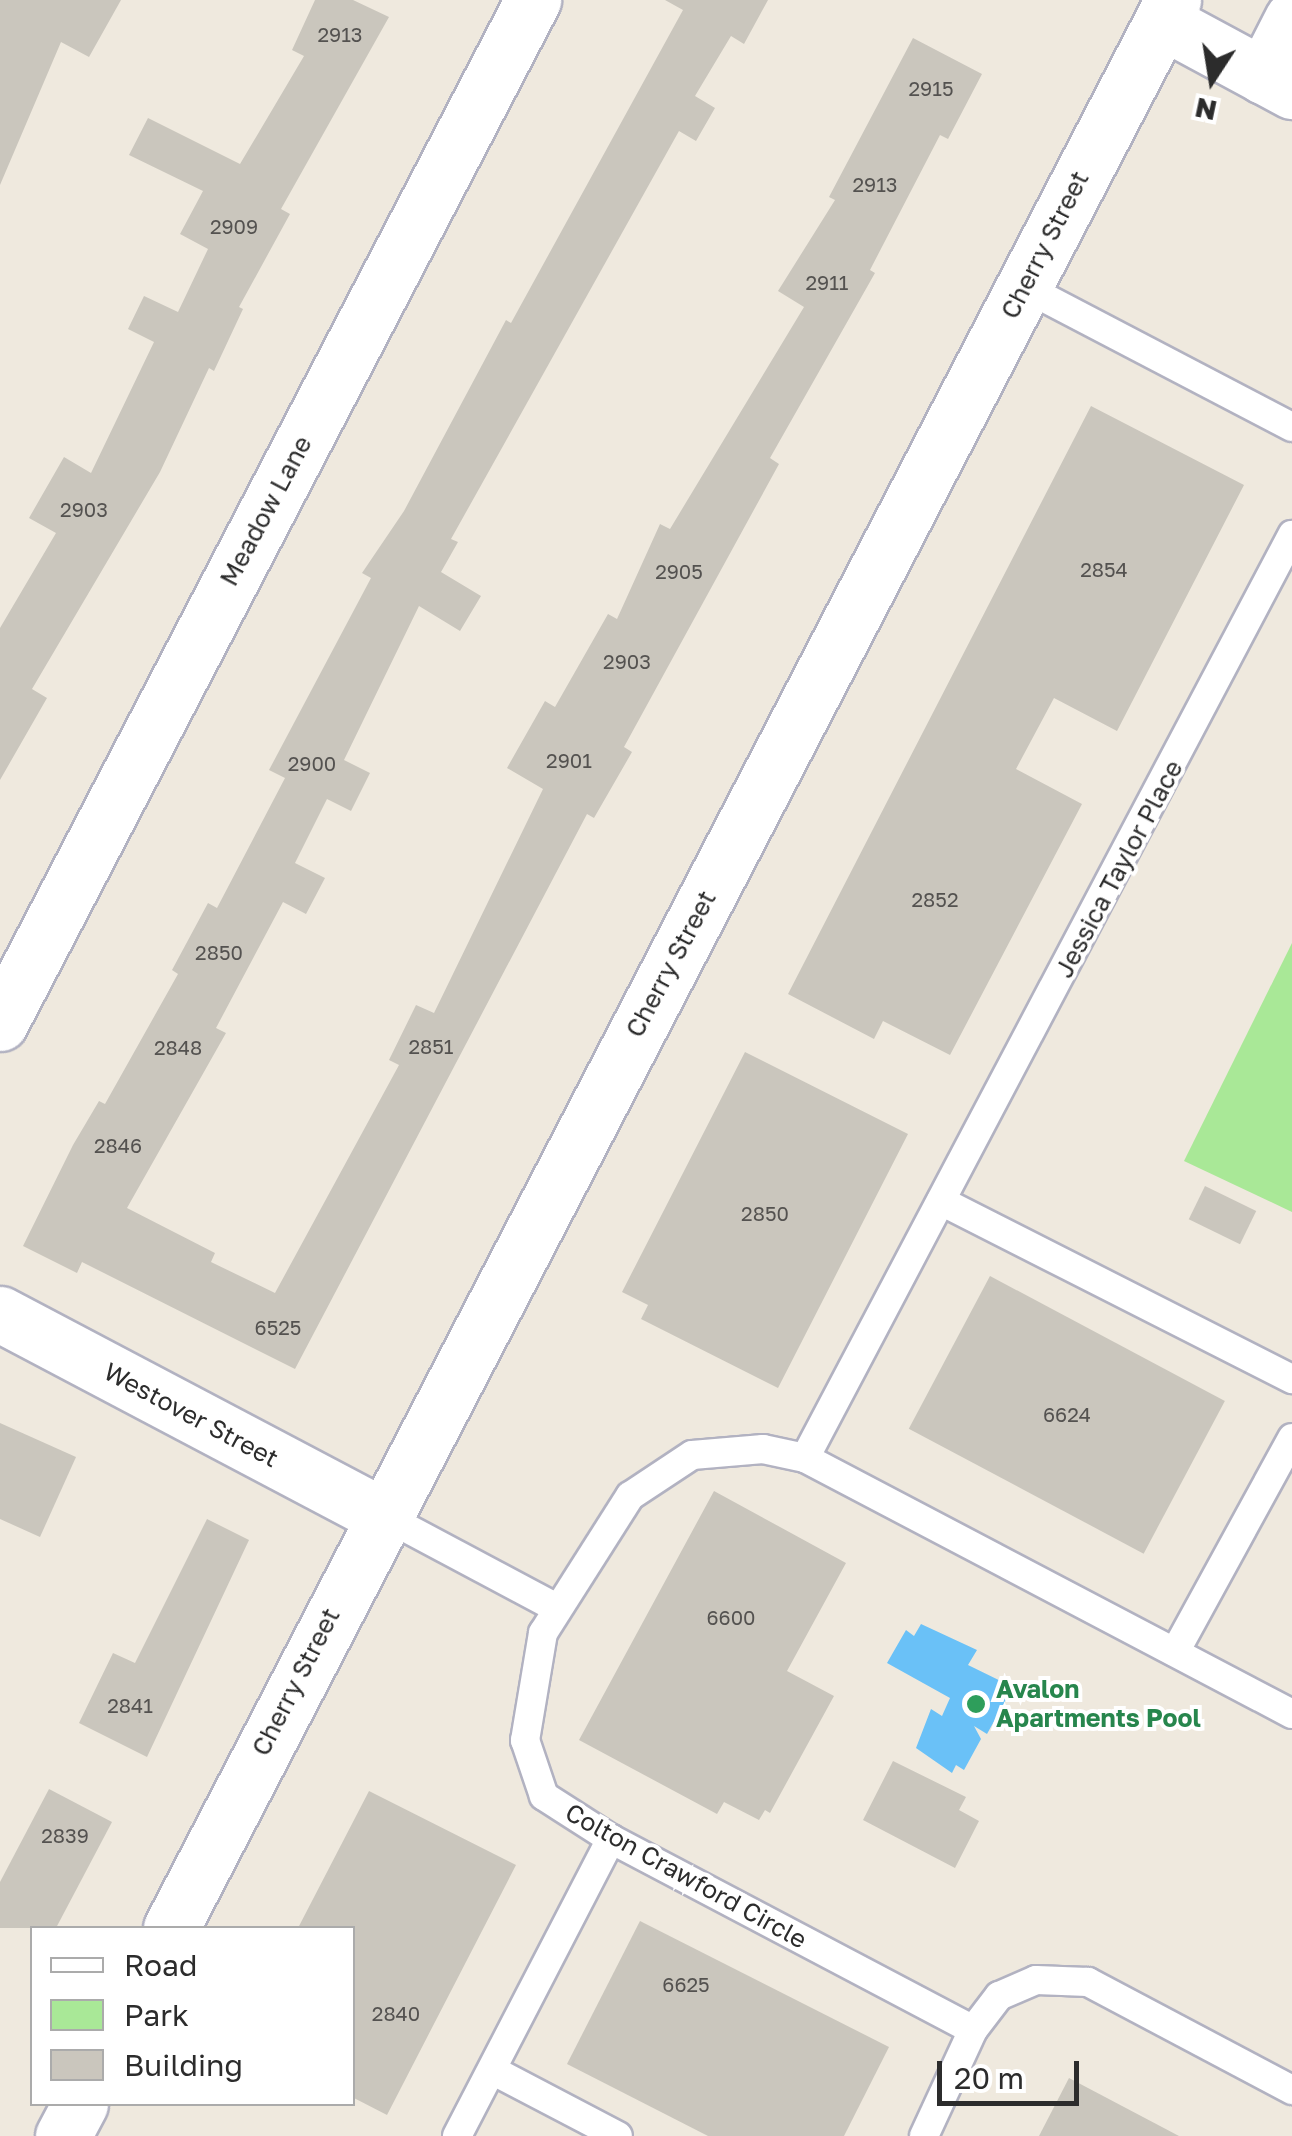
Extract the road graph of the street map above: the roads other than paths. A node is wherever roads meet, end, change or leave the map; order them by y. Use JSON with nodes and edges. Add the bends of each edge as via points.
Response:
{"nodes":[{"id":1,"x":533,"y":0,"type":"edge"},
{"id":2,"x":1167,"y":10,"type":"edge"},
{"id":3,"x":1292,"y":20,"type":"edge"},
{"id":4,"x":1278,"y":84,"type":"edge"},
{"id":5,"x":1024,"y":287,"type":"junction"},
{"id":6,"x":1292,"y":427,"type":"edge"},
{"id":7,"x":1292,"y":535,"type":"edge"},
{"id":8,"x":0,"y":1023,"type":"edge"},
{"id":9,"x":941,"y":1201,"type":"junction"},
{"id":10,"x":0,"y":1314,"type":"edge"},
{"id":11,"x":1292,"y":1379,"type":"edge"},
{"id":12,"x":1292,"y":1438,"type":"edge"},
{"id":13,"x":805,"y":1458,"type":"junction"},
{"id":14,"x":382,"y":1515,"type":"junction"},
{"id":15,"x":557,"y":1608,"type":"junction"},
{"id":16,"x":1174,"y":1652,"type":"junction"},
{"id":17,"x":1292,"y":1714,"type":"edge"},
{"id":18,"x":610,"y":1839,"type":"junction"},
{"id":19,"x":172,"y":1926,"type":"edge"},
{"id":20,"x":973,"y":2030,"type":"junction"},
{"id":21,"x":492,"y":2070,"type":"junction"},
{"id":22,"x":1292,"y":2090,"type":"edge"},
{"id":23,"x":79,"y":2106,"type":"edge"},
{"id":24,"x":63,"y":2136,"type":"edge"},
{"id":25,"x":457,"y":2136,"type":"edge"},
{"id":26,"x":618,"y":2136,"type":"edge"},
{"id":27,"x":924,"y":2136,"type":"edge"}],
"edges":[{"from":1,"to":8,"type":"street","name":"Meadow Lane"},
{"from":2,"to":4,"type":"street"},
{"from":2,"to":5,"type":"street","name":"Cherry Street"},
{"from":3,"to":4,"type":"street"},
{"from":5,"to":6,"type":"lane"},
{"from":5,"to":14,"type":"street","name":"Cherry Street"},
{"from":7,"to":9,"type":"lane","name":"Jessica Taylor Place"},
{"from":9,"to":11,"type":"lane"},
{"from":9,"to":13,"type":"lane","name":"Jessica Taylor Place"},
{"from":10,"to":14,"type":"street","name":"Westover Street"},
{"from":12,"to":16,"type":"lane"},
{"from":13,"to":15,"type":"lane","name":"Colton Crawford Circle","via":[[763,1449],[692,1455],[630,1496]]},
{"from":13,"to":16,"type":"lane","name":"Colton Crawford Circle"},
{"from":14,"to":15,"type":"lane"},
{"from":14,"to":19,"type":"street","name":"Cherry Street"},
{"from":15,"to":18,"type":"lane","name":"Colton Crawford Circle","via":[[530,1684],[525,1740],[544,1796]]},
{"from":16,"to":17,"type":"lane","name":"Colton Crawford Circle"},
{"from":18,"to":20,"type":"lane","name":"Colton Crawford Circle"},
{"from":18,"to":21,"type":"lane"},
{"from":20,"to":22,"type":"lane","via":[[999,1996],[1036,1980],[1088,1982]]},
{"from":20,"to":27,"type":"lane"},
{"from":21,"to":25,"type":"lane"},
{"from":21,"to":26,"type":"lane"},
{"from":23,"to":24,"type":"street"}]}
